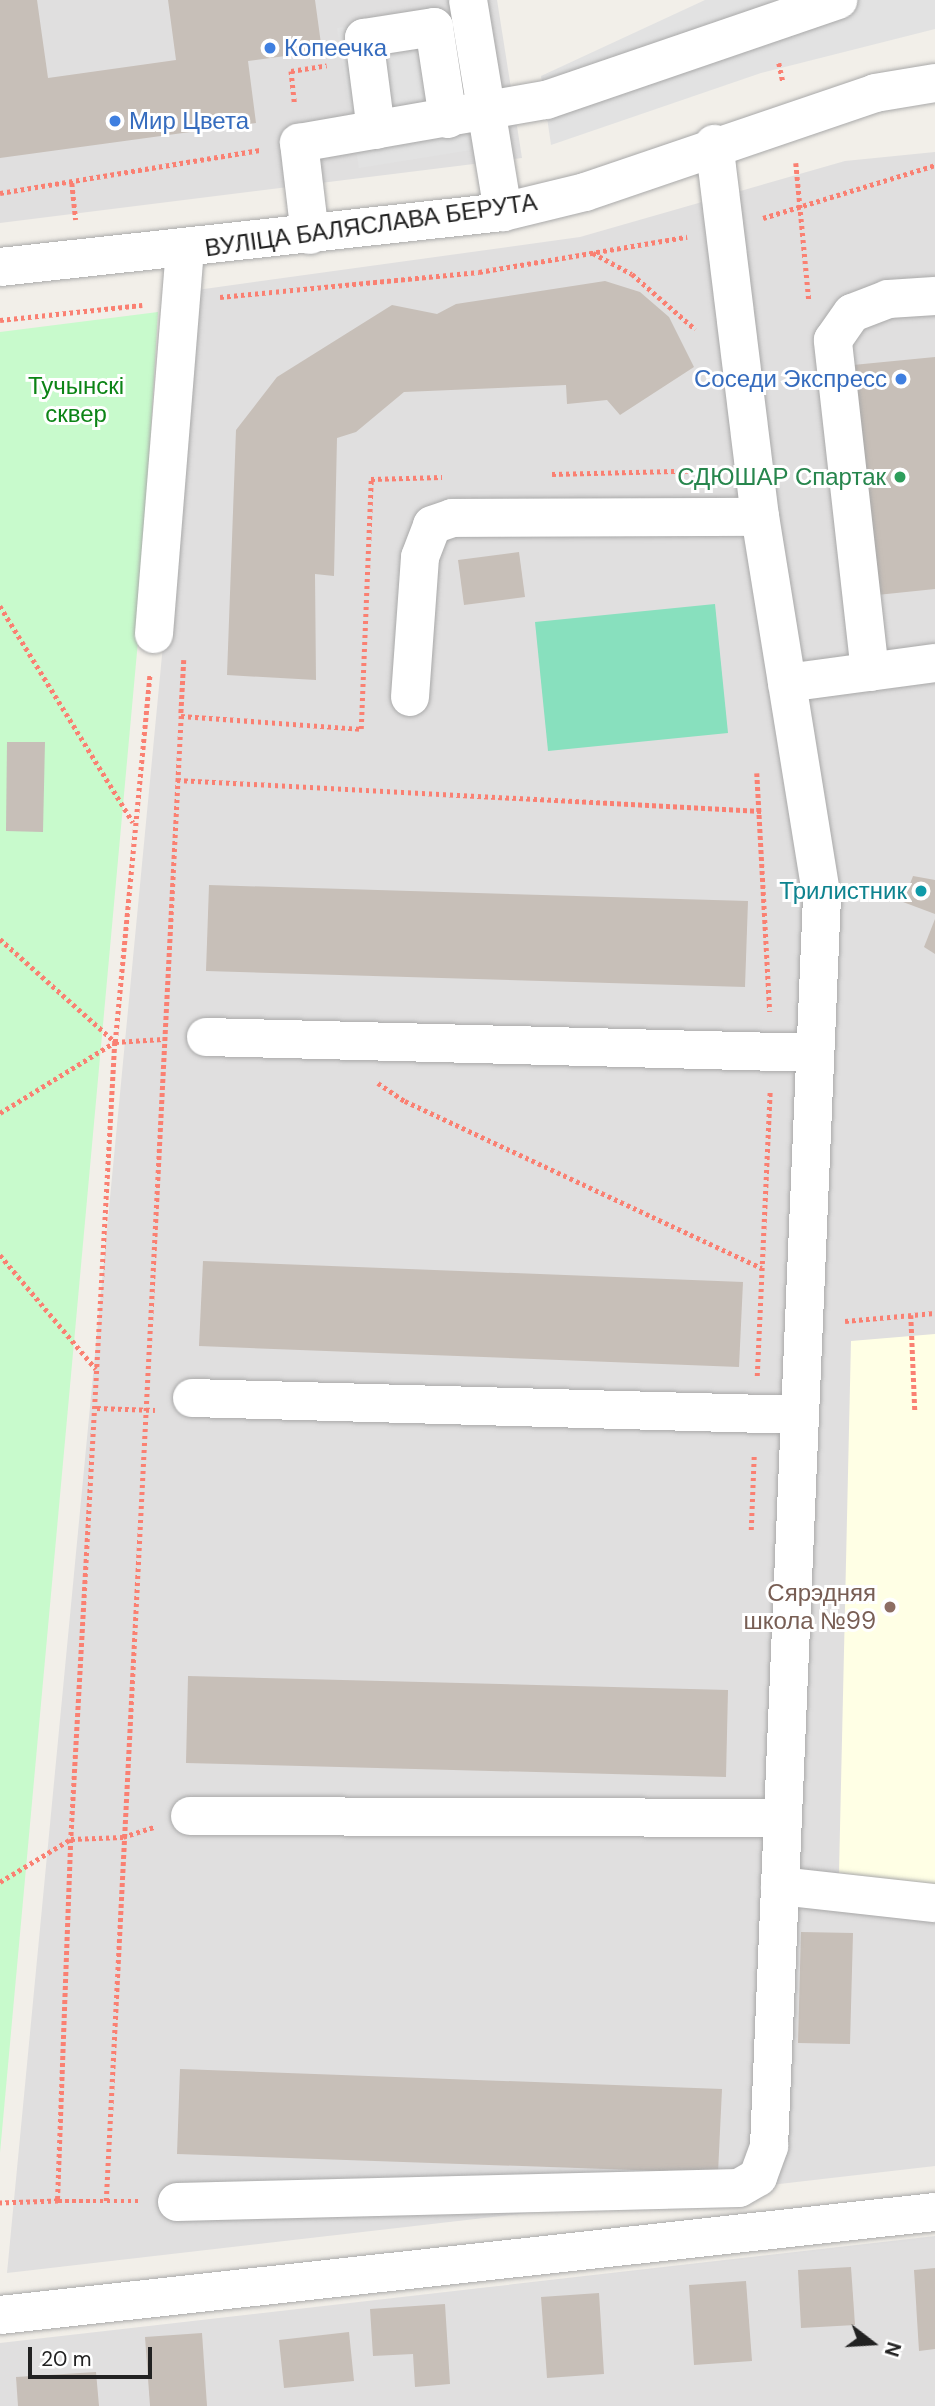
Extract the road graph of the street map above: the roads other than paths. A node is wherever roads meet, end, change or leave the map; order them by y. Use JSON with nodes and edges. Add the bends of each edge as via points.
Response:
{"nodes":[{"id":1,"x":468,"y":0,"type":"edge"},
{"id":2,"x":838,"y":0,"type":"edge"},
{"id":3,"x":935,"y":83,"type":"edge"},
{"id":4,"x":489,"y":113,"type":"junction"},
{"id":5,"x":449,"y":119,"type":"junction"},
{"id":6,"x":376,"y":130,"type":"junction"},
{"id":7,"x":714,"y":144,"type":"junction"},
{"id":8,"x":503,"y":212,"type":"junction"},
{"id":9,"x":310,"y":235,"type":"junction"},
{"id":10,"x":185,"y":249,"type":"junction"},
{"id":11,"x":0,"y":267,"type":"edge"},
{"id":12,"x":935,"y":296,"type":"edge"},
{"id":13,"x":760,"y":517,"type":"junction"},
{"id":14,"x":154,"y":634,"type":"road end"},
{"id":15,"x":935,"y":663,"type":"edge"},
{"id":16,"x":870,"y":672,"type":"junction"},
{"id":17,"x":787,"y":683,"type":"junction"},
{"id":18,"x":410,"y":697,"type":"dead end"},
{"id":19,"x":206,"y":1037,"type":"dead end"},
{"id":20,"x":815,"y":1052,"type":"junction"},
{"id":21,"x":192,"y":1398,"type":"dead end"},
{"id":22,"x":800,"y":1415,"type":"junction"},
{"id":23,"x":190,"y":1816,"type":"dead end"},
{"id":24,"x":783,"y":1818,"type":"junction"},
{"id":25,"x":780,"y":1886,"type":"junction"},
{"id":26,"x":935,"y":1903,"type":"edge"},
{"id":27,"x":177,"y":2202,"type":"dead end"},
{"id":28,"x":935,"y":2211,"type":"edge"},
{"id":29,"x":0,"y":2315,"type":"edge"}],
"edges":[{"from":1,"to":4,"type":"street"},
{"from":2,"to":4,"type":"street","via":[[546,100]]},
{"from":3,"to":7,"type":"street","name":"ВУЛІЦА БАЛЯСЛАВА БЕРУТА","via":[[875,93]]},
{"from":4,"to":5,"type":"street"},
{"from":4,"to":8,"type":"street"},
{"from":5,"to":6,"type":"street"},
{"from":5,"to":6,"type":"street","via":[[434,27],[364,38]]},
{"from":6,"to":9,"type":"street","via":[[299,143]]},
{"from":7,"to":8,"type":"street","name":"ВУЛІЦА БАЛЯСЛАВА БЕРУТА","via":[[585,192]]},
{"from":7,"to":13,"type":"street"},
{"from":8,"to":9,"type":"street","name":"ВУЛІЦА БАЛЯСЛАВА БЕРУТА"},
{"from":9,"to":10,"type":"street","name":"ВУЛІЦА БАЛЯСЛАВА БЕРУТА"},
{"from":10,"to":11,"type":"street","name":"ВУЛІЦА БАЛЯСЛАВА БЕРУТА"},
{"from":10,"to":14,"type":"street"},
{"from":12,"to":16,"type":"street","via":[[888,299],[852,313],[833,340]]},
{"from":13,"to":17,"type":"street"},
{"from":13,"to":18,"type":"street","via":[[452,518],[432,525],[420,556]]},
{"from":15,"to":16,"type":"street"},
{"from":16,"to":17,"type":"street"},
{"from":17,"to":20,"type":"street","via":[[822,899]]},
{"from":19,"to":20,"type":"street"},
{"from":20,"to":22,"type":"street"},
{"from":21,"to":22,"type":"street"},
{"from":22,"to":24,"type":"street"},
{"from":23,"to":24,"type":"street"},
{"from":24,"to":25,"type":"street"},
{"from":25,"to":26,"type":"street"},
{"from":25,"to":27,"type":"street","via":[[769,2146],[758,2177],[740,2188]]},
{"from":28,"to":29,"type":"street"}]}
